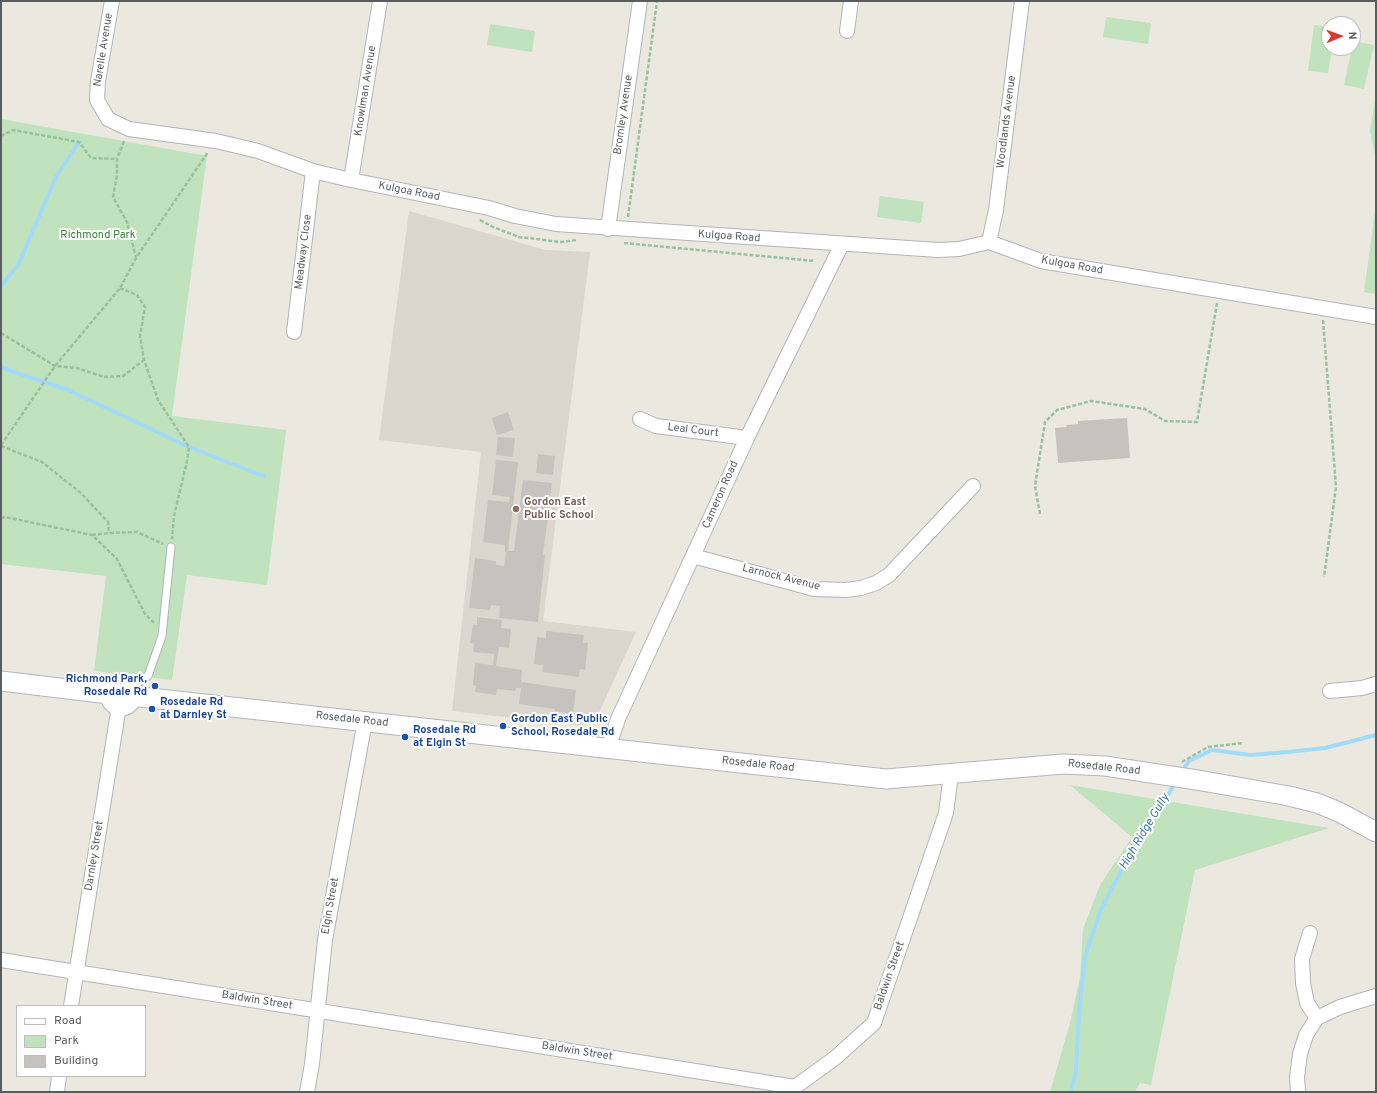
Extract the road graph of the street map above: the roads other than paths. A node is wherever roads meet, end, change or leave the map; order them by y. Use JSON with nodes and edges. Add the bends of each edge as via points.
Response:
{"nodes":[{"id":1,"x":112,"y":1,"type":"edge"},
{"id":2,"x":380,"y":1,"type":"edge"},
{"id":3,"x":640,"y":1,"type":"edge"},
{"id":4,"x":851,"y":1,"type":"edge"},
{"id":5,"x":1022,"y":1,"type":"edge"},
{"id":6,"x":847,"y":31,"type":"dead end"},
{"id":7,"x":97,"y":100,"type":"joint"},
{"id":8,"x":313,"y":171,"type":"junction"},
{"id":9,"x":351,"y":180,"type":"junction"},
{"id":10,"x":608,"y":229,"type":"junction"},
{"id":11,"x":989,"y":242,"type":"junction"},
{"id":12,"x":842,"y":244,"type":"junction"},
{"id":13,"x":1376,"y":317,"type":"edge"},
{"id":14,"x":294,"y":332,"type":"dead end"},
{"id":15,"x":640,"y":419,"type":"dead end"},
{"id":16,"x":747,"y":438,"type":"junction"},
{"id":17,"x":973,"y":486,"type":"dead end"},
{"id":18,"x":171,"y":547,"type":"road end"},
{"id":19,"x":693,"y":556,"type":"junction"},
{"id":20,"x":1,"y":681,"type":"edge"},
{"id":21,"x":1376,"y":684,"type":"edge"},
{"id":22,"x":1330,"y":691,"type":"dead end"},
{"id":23,"x":123,"y":696,"type":"junction"},
{"id":24,"x":365,"y":721,"type":"junction"},
{"id":25,"x":608,"y":749,"type":"junction"},
{"id":26,"x":951,"y":774,"type":"junction"},
{"id":27,"x":1376,"y":832,"type":"edge"},
{"id":28,"x":1310,"y":933,"type":"dead end"},
{"id":29,"x":1,"y":960,"type":"edge"},
{"id":30,"x":77,"y":972,"type":"junction"},
{"id":31,"x":1376,"y":996,"type":"edge"},
{"id":32,"x":71,"y":1005,"type":"edge"},
{"id":33,"x":318,"y":1011,"type":"junction"},
{"id":34,"x":1318,"y":1018,"type":"junction"},
{"id":35,"x":59,"y":1077,"type":"edge"},
{"id":36,"x":57,"y":1092,"type":"edge"},
{"id":37,"x":307,"y":1092,"type":"edge"},
{"id":38,"x":1298,"y":1092,"type":"edge"}],
"edges":[{"from":1,"to":7,"type":"street","name":"Narelle Avenue"},
{"from":2,"to":9,"type":"street","name":"Knowlman Avenue"},
{"from":3,"to":10,"type":"street","name":"Bromley Avenue"},
{"from":4,"to":6,"type":"street"},
{"from":5,"to":11,"type":"street","name":"Woodlands Avenue","via":[[996,210]]},
{"from":7,"to":8,"type":"street","name":"Kulgoa Road","via":[[108,119],[129,129],[216,141],[258,151]]},
{"from":8,"to":9,"type":"street","name":"Kulgoa Road"},
{"from":8,"to":14,"type":"street","name":"Meadway Close"},
{"from":9,"to":10,"type":"street","name":"Kulgoa Road","via":[[556,224]]},
{"from":10,"to":12,"type":"street","name":"Kulgoa Road"},
{"from":11,"to":12,"type":"street","name":"Kulgoa Road","via":[[959,249],[938,250]]},
{"from":11,"to":13,"type":"street","name":"Kulgoa Road","via":[[1041,261]]},
{"from":12,"to":16,"type":"street","name":"Cameron Road"},
{"from":15,"to":16,"type":"street","name":"Leal Court","via":[[656,426]]},
{"from":16,"to":19,"type":"street","name":"Cameron Road"},
{"from":17,"to":19,"type":"street","name":"Larnock Avenue","via":[[888,575],[876,583],[861,588],[814,589]]},
{"from":18,"to":23,"type":"lane","via":[[163,632],[148,676]]},
{"from":19,"to":25,"type":"street","name":"Cameron Road","via":[[618,719]]},
{"from":20,"to":23,"type":"street","name":"Rosedale Road"},
{"from":21,"to":22,"type":"street"},
{"from":23,"to":24,"type":"street","name":"Rosedale Road"},
{"from":23,"to":30,"type":"street","name":"Darnley Street"},
{"from":24,"to":25,"type":"street","name":"Rosedale Road"},
{"from":24,"to":33,"type":"street","name":"Elgin Street","via":[[325,940]]},
{"from":25,"to":26,"type":"street","name":"Rosedale Road","via":[[873,778],[894,779]]},
{"from":26,"to":27,"type":"street","name":"Rosedale Road","via":[[1063,764],[1105,766],[1197,780],[1317,803]]},
{"from":26,"to":33,"type":"street","name":"Baldwin Street","via":[[946,813],[874,1023],[835,1058],[795,1087]]},
{"from":28,"to":34,"type":"street","via":[[1302,959],[1303,983],[1307,1004]]},
{"from":29,"to":30,"type":"street","name":"Baldwin Street"},
{"from":30,"to":32,"type":"street","name":"Darnley Street"},
{"from":30,"to":33,"type":"street","name":"Baldwin Street"},
{"from":31,"to":34,"type":"street","via":[[1340,1007]]},
{"from":33,"to":37,"type":"street","name":"Elgin Street"},
{"from":34,"to":38,"type":"street","via":[[1306,1035],[1300,1054]]},
{"from":35,"to":36,"type":"street"}]}
